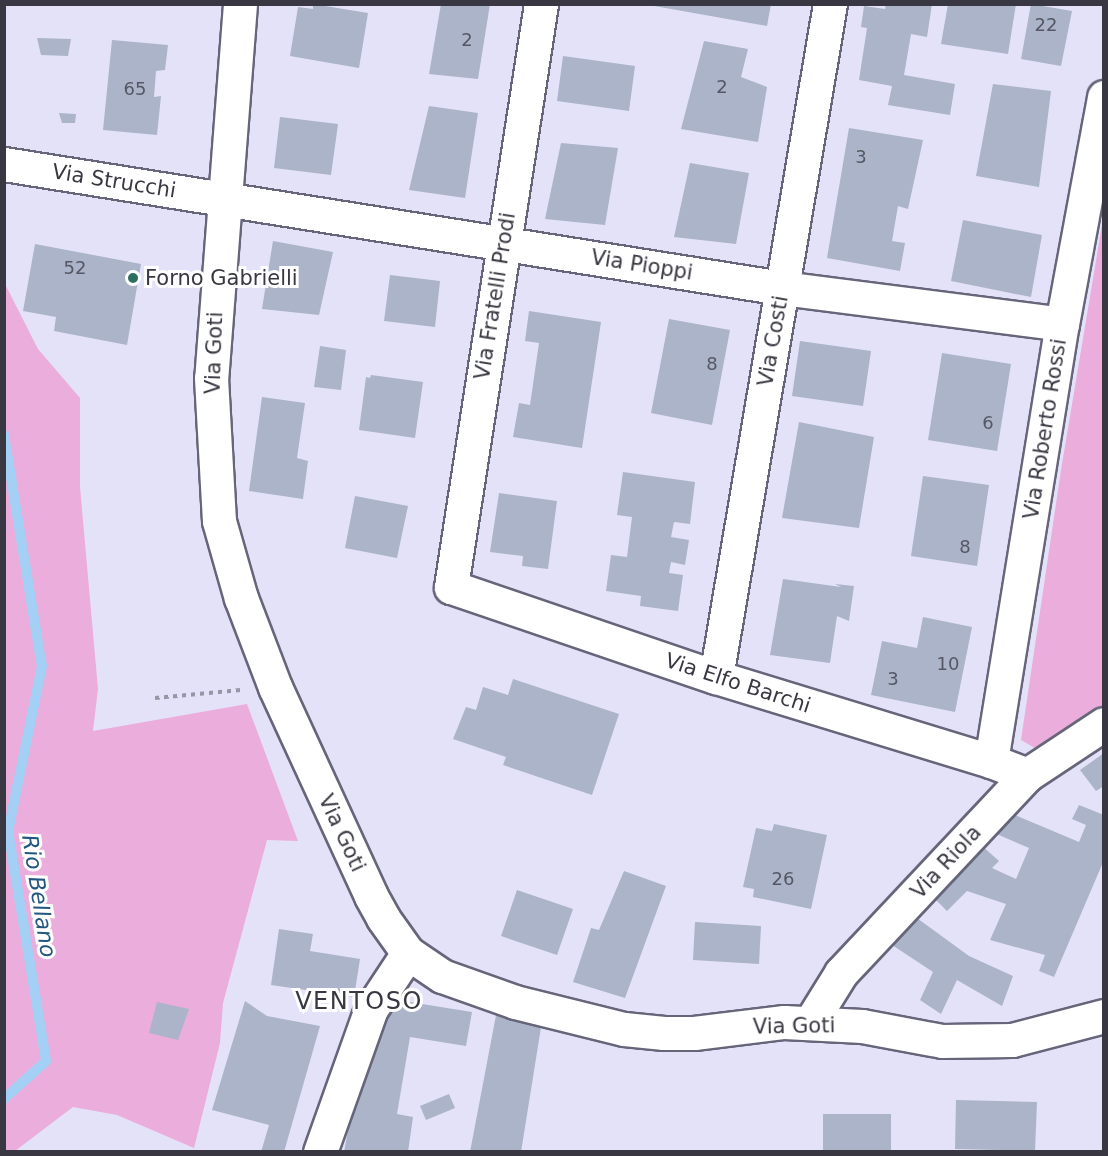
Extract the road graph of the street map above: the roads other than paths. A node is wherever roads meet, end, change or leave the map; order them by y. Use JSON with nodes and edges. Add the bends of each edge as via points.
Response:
{"nodes":[{"id":1,"x":240,"y":4,"type":"edge"},
{"id":2,"x":541,"y":4,"type":"edge"},
{"id":3,"x":830,"y":4,"type":"edge"},
{"id":4,"x":1104,"y":97,"type":"edge"},
{"id":5,"x":4,"y":164,"type":"edge"},
{"id":6,"x":223,"y":199,"type":"junction"},
{"id":7,"x":503,"y":243,"type":"junction"},
{"id":8,"x":782,"y":288,"type":"junction"},
{"id":9,"x":1062,"y":324,"type":"junction"},
{"id":10,"x":451,"y":587,"type":"joint"},
{"id":11,"x":716,"y":677,"type":"junction"},
{"id":12,"x":1104,"y":724,"type":"edge"},
{"id":13,"x":991,"y":761,"type":"junction"},
{"id":14,"x":1027,"y":775,"type":"junction"},
{"id":15,"x":408,"y":953,"type":"junction"},
{"id":16,"x":1104,"y":1016,"type":"edge"},
{"id":17,"x":810,"y":1023,"type":"junction"},
{"id":18,"x":320,"y":1152,"type":"edge"}],
"edges":[{"from":1,"to":6,"type":"street","name":"Via Goti"},
{"from":2,"to":7,"type":"street","name":"Via Fratelli Prodi"},
{"from":3,"to":8,"type":"street","name":"Via Costi"},
{"from":4,"to":9,"type":"street","name":"Via Roberto Rossi"},
{"from":5,"to":6,"type":"street","name":"Via Strucchi"},
{"from":6,"to":7,"type":"street","name":"Via Pioppi"},
{"from":6,"to":15,"type":"street","name":"Via Goti","via":[[211,378],[215,490],[229,561],[275,687],[371,896]]},
{"from":7,"to":8,"type":"street","name":"Via Pioppi"},
{"from":7,"to":10,"type":"street","name":"Via Fratelli Prodi"},
{"from":8,"to":9,"type":"street","name":"Via Pioppi"},
{"from":8,"to":11,"type":"street","name":"Via Costi"},
{"from":9,"to":13,"type":"street","name":"Via Roberto Rossi"},
{"from":10,"to":11,"type":"street","name":"Via Elfo Barchi"},
{"from":11,"to":13,"type":"street","name":"Via Elfo Barchi"},
{"from":12,"to":14,"type":"street","name":"Via Riola"},
{"from":13,"to":14,"type":"street","name":"Via Elfo Barchi"},
{"from":14,"to":17,"type":"street","name":"Via Riola","via":[[841,973]]},
{"from":15,"to":17,"type":"street","name":"Via Goti","via":[[442,976],[474,989],[624,1029],[694,1033],[784,1022]]},
{"from":15,"to":18,"type":"street","via":[[371,1009]]},
{"from":16,"to":17,"type":"street","name":"Via Goti","via":[[1012,1040],[977,1041],[942,1041],[862,1026]]}]}
